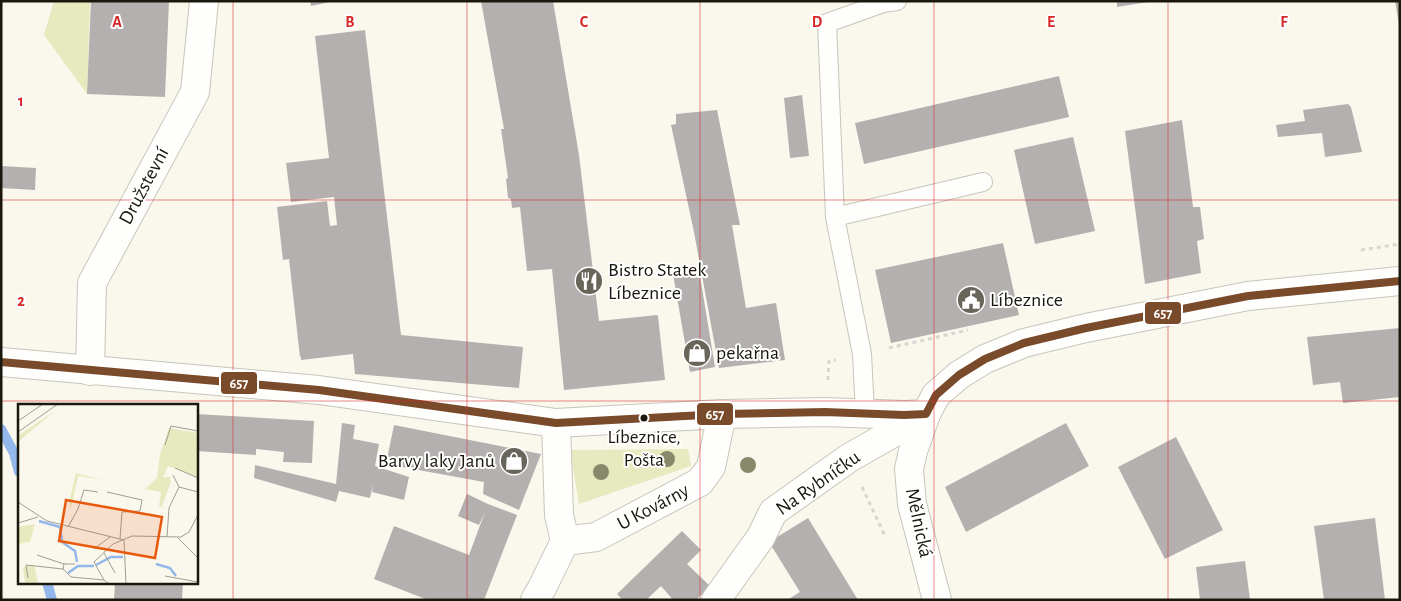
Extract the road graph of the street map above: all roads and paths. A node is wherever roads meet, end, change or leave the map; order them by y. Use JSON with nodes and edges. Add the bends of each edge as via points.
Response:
{"nodes":[{"id":1,"x":204,"y":1,"type":"edge"},
{"id":2,"x":897,"y":1,"type":"edge"},
{"id":3,"x":983,"y":182,"type":"dead end"},
{"id":4,"x":835,"y":217,"type":"junction"},
{"id":5,"x":1400,"y":281,"type":"edge"},
{"id":6,"x":1,"y":362,"type":"edge"},
{"id":7,"x":90,"y":371,"type":"junction"},
{"id":8,"x":865,"y":413,"type":"junction"},
{"id":9,"x":722,"y":414,"type":"junction"},
{"id":10,"x":926,"y":414,"type":"junction"},
{"id":11,"x":556,"y":424,"type":"junction"},
{"id":12,"x":565,"y":541,"type":"junction"},
{"id":13,"x":535,"y":600,"type":"edge"},
{"id":14,"x":716,"y":600,"type":"edge"},
{"id":15,"x":938,"y":600,"type":"edge"}],
"edges":[{"from":1,"to":7,"type":"street","name":"Družstevní","via":[[195,92],[92,283]]},
{"from":2,"to":4,"type":"lane","via":[[827,23]]},
{"from":3,"to":4,"type":"lane"},
{"from":4,"to":8,"type":"lane","via":[[862,354]]},
{"from":5,"to":10,"type":"street","name":"Mělnická","via":[[1248,296],[1024,343],[959,374],[936,395]]},
{"from":6,"to":7,"type":"street"},
{"from":7,"to":11,"type":"street","via":[[319,390]]},
{"from":8,"to":9,"type":"street"},
{"from":8,"to":10,"type":"street"},
{"from":9,"to":11,"type":"street"},
{"from":9,"to":12,"type":"street","name":"U Kovárny","via":[[711,467],[700,482],[596,538]]},
{"from":10,"to":14,"type":"street","name":"Na Rybníčku","via":[[849,458],[773,512],[761,537]]},
{"from":10,"to":15,"type":"street","name":"Mělnická","via":[[909,470],[912,504]]},
{"from":11,"to":12,"type":"street","via":[[559,515]]},
{"from":12,"to":13,"type":"street"}]}
